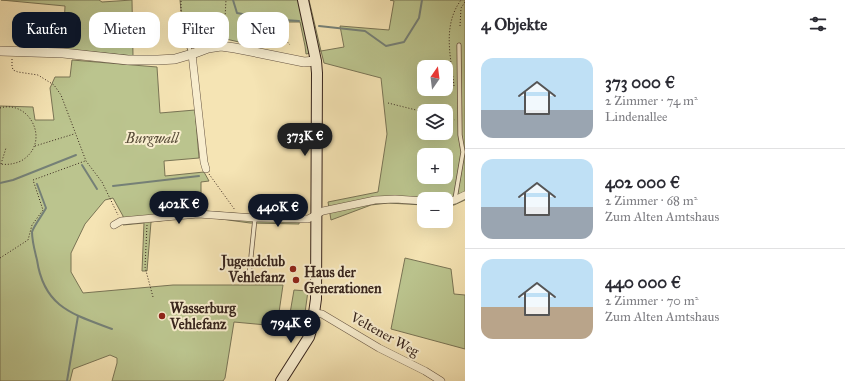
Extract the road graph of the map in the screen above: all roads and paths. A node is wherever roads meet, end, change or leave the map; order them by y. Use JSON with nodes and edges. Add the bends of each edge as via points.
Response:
{"nodes":[{"id":1,"x":181,"y":0,"type":"edge"},
{"id":2,"x":226,"y":0,"type":"edge"},
{"id":3,"x":302,"y":0,"type":"edge"},
{"id":4,"x":461,"y":0,"type":"edge"},
{"id":5,"x":465,"y":2,"type":"edge"},
{"id":6,"x":181,"y":12,"type":"edge"},
{"id":7,"x":226,"y":12,"type":"edge"},
{"id":8,"x":460,"y":26,"type":"dead end"},
{"id":9,"x":459,"y":44,"type":"dead end"},
{"id":10,"x":229,"y":47,"type":"edge"},
{"id":11,"x":190,"y":48,"type":"edge"},
{"id":12,"x":208,"y":48,"type":"edge"},
{"id":13,"x":0,"y":51,"type":"edge"},
{"id":14,"x":12,"y":51,"type":"junction"},
{"id":15,"x":192,"y":54,"type":"junction"},
{"id":16,"x":316,"y":61,"type":"junction"},
{"id":17,"x":454,"y":90,"type":"dead end"},
{"id":18,"x":388,"y":103,"type":"dead end"},
{"id":19,"x":0,"y":108,"type":"edge"},
{"id":20,"x":417,"y":110,"type":"edge"},
{"id":21,"x":453,"y":120,"type":"edge"},
{"id":22,"x":458,"y":121,"type":"dead end"},
{"id":23,"x":75,"y":133,"type":"junction"},
{"id":24,"x":35,"y":147,"type":"junction"},
{"id":25,"x":6,"y":148,"type":"dead end"},
{"id":26,"x":86,"y":161,"type":"junction"},
{"id":27,"x":1,"y":164,"type":"edge"},
{"id":28,"x":206,"y":169,"type":"joint"},
{"id":29,"x":465,"y":195,"type":"edge"},
{"id":30,"x":455,"y":200,"type":"joint"},
{"id":31,"x":417,"y":201,"type":"edge"},
{"id":32,"x":316,"y":215,"type":"junction"},
{"id":33,"x":237,"y":216,"type":"junction"},
{"id":34,"x":147,"y":218,"type":"junction"},
{"id":35,"x":255,"y":218,"type":"junction"},
{"id":36,"x":121,"y":221,"type":"junction"},
{"id":37,"x":114,"y":225,"type":"dead end"},
{"id":38,"x":0,"y":258,"type":"edge"},
{"id":39,"x":249,"y":276,"type":"dead end"},
{"id":40,"x":153,"y":297,"type":"dead end"},
{"id":41,"x":315,"y":313,"type":"junction"},
{"id":42,"x":281,"y":381,"type":"edge"},
{"id":43,"x":441,"y":381,"type":"edge"}],
"edges":[{"from":1,"to":6,"type":"path"},
{"from":2,"to":7,"type":"path"},
{"from":3,"to":16,"type":"main road"},
{"from":4,"to":17,"type":"path","via":[[449,27]]},
{"from":5,"to":8,"type":"path","via":[[461,8]]},
{"from":9,"to":30,"type":"lane","via":[[460,135],[463,152]]},
{"from":10,"to":16,"type":"street","via":[[304,62]]},
{"from":11,"to":15,"type":"lane"},
{"from":12,"to":15,"type":"street"},
{"from":13,"to":14,"type":"street"},
{"from":14,"to":15,"type":"street","via":[[128,60],[175,59]]},
{"from":14,"to":23,"type":"path","via":[[14,70],[38,75],[54,85],[61,95]]},
{"from":15,"to":28,"type":"street"},
{"from":16,"to":32,"type":"main road"},
{"from":18,"to":20,"type":"path"},
{"from":19,"to":24,"type":"path","via":[[14,108],[27,114],[35,126]]},
{"from":21,"to":22,"type":"path"},
{"from":23,"to":24,"type":"path"},
{"from":23,"to":26,"type":"path"},
{"from":24,"to":27,"type":"path","via":[[28,156],[14,164]]},
{"from":25,"to":27,"type":"path"},
{"from":26,"to":36,"type":"path","via":[[102,182]]},
{"from":26,"to":38,"type":"path","via":[[33,180],[43,210],[32,225],[28,240]]},
{"from":28,"to":33,"type":"path","via":[[235,208]]},
{"from":29,"to":30,"type":"street"},
{"from":31,"to":32,"type":"street","via":[[375,200],[323,211]]},
{"from":32,"to":35,"type":"street","via":[[308,219]]},
{"from":32,"to":41,"type":"main road"},
{"from":33,"to":34,"type":"street","via":[[198,214]]},
{"from":33,"to":35,"type":"street"},
{"from":34,"to":36,"type":"street"},
{"from":34,"to":40,"type":"path","via":[[145,267]]},
{"from":35,"to":39,"type":"lane"},
{"from":36,"to":37,"type":"street"},
{"from":41,"to":42,"type":"main road","via":[[309,337]]},
{"from":41,"to":43,"type":"street","name":"Veltener Weg","via":[[322,314]]}]}
